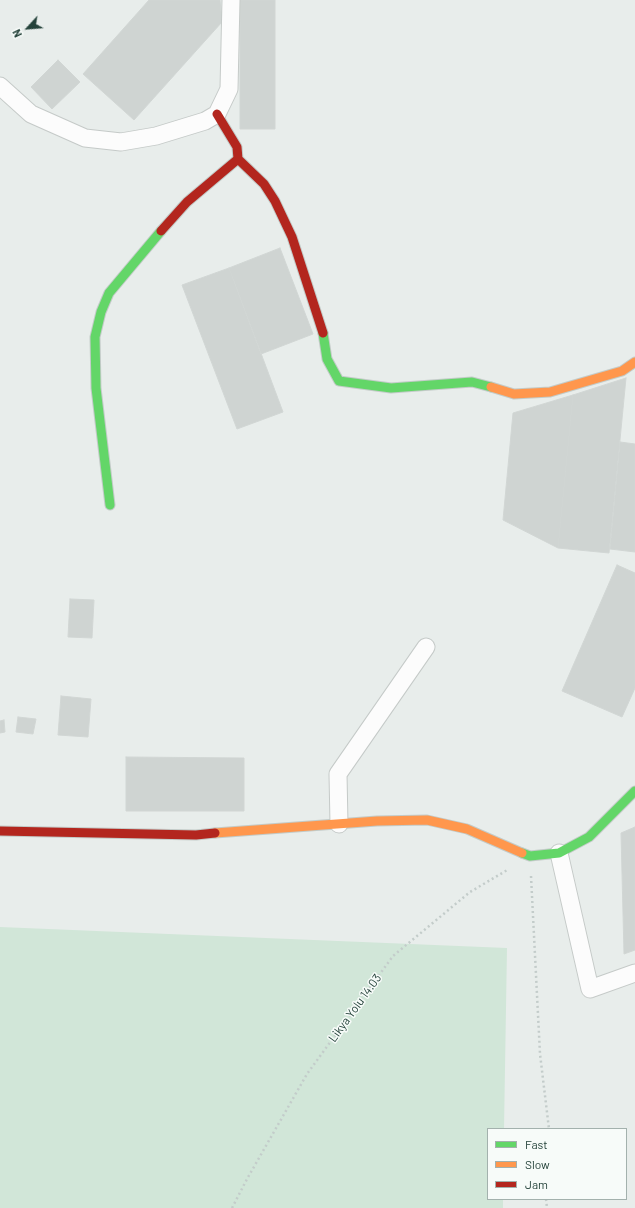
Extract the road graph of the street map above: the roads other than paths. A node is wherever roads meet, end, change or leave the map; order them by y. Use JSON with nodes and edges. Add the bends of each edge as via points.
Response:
{"nodes":[{"id":1,"x":231,"y":0,"type":"edge"},
{"id":2,"x":0,"y":86,"type":"edge"},
{"id":3,"x":217,"y":114,"type":"junction"},
{"id":4,"x":238,"y":159,"type":"junction"},
{"id":5,"x":635,"y":362,"type":"edge"},
{"id":6,"x":110,"y":505,"type":"dead end"},
{"id":7,"x":426,"y":647,"type":"dead end"},
{"id":8,"x":635,"y":791,"type":"edge"},
{"id":9,"x":339,"y":824,"type":"junction"},
{"id":10,"x":0,"y":831,"type":"edge"},
{"id":11,"x":559,"y":853,"type":"junction"},
{"id":12,"x":635,"y":973,"type":"edge"}],
"edges":[{"from":1,"to":3,"type":"street","via":[[229,89]]},
{"from":2,"to":3,"type":"street","via":[[31,114],[85,138],[121,142],[156,136],[205,121]]},
{"from":3,"to":4,"type":"street","via":[[237,148]]},
{"from":4,"to":5,"type":"street","via":[[268,190],[292,237],[320,322],[327,359],[338,381],[391,388],[472,382],[514,394],[550,392],[622,371]]},
{"from":4,"to":6,"type":"street","via":[[188,202],[156,237],[109,293],[101,312],[95,337],[96,388]]},
{"from":7,"to":9,"type":"street","via":[[338,774]]},
{"from":8,"to":11,"type":"street","via":[[589,837]]},
{"from":9,"to":10,"type":"street","via":[[196,835]]},
{"from":9,"to":11,"type":"street","via":[[427,820],[467,829],[530,856]]},
{"from":11,"to":12,"type":"street","via":[[590,989]]}]}
